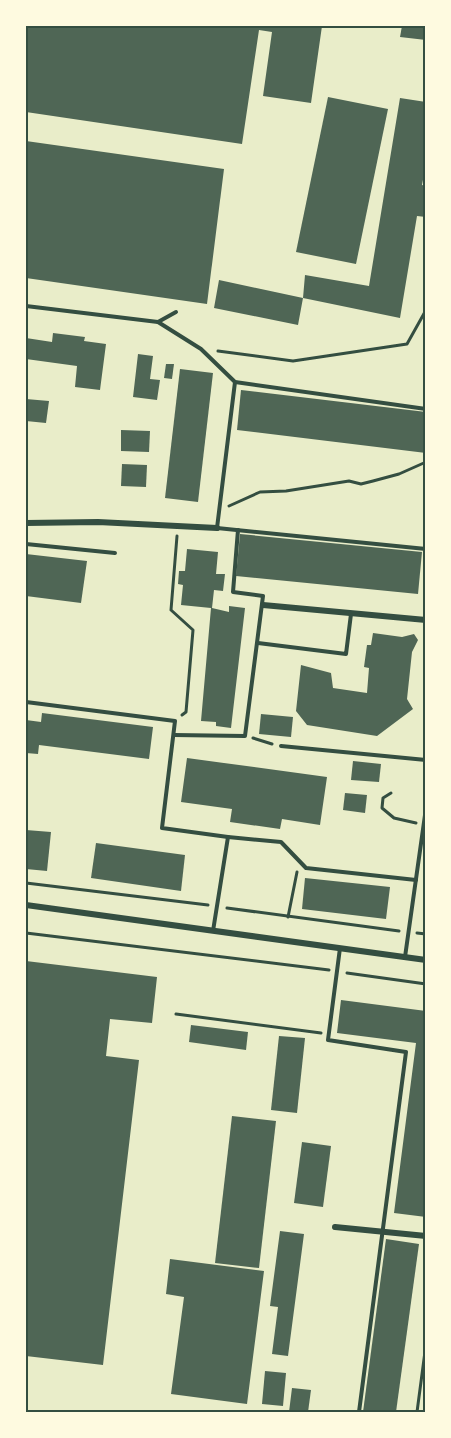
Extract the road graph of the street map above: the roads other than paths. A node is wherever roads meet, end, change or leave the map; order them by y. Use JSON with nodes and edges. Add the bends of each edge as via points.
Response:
{"nodes":[{"id":1,"x":26,"y":306,"type":"edge"},
{"id":2,"x":176,"y":312,"type":"dead end"},
{"id":3,"x":158,"y":322,"type":"junction"},
{"id":4,"x":235,"y":382,"type":"junction"},
{"id":5,"x":426,"y":408,"type":"edge"},
{"id":6,"x":26,"y":523,"type":"edge"},
{"id":7,"x":217,"y":528,"type":"junction"},
{"id":8,"x":238,"y":530,"type":"junction"},
{"id":9,"x":26,"y":544,"type":"edge"},
{"id":10,"x":426,"y":549,"type":"edge"},
{"id":11,"x":115,"y":553,"type":"dead end"},
{"id":12,"x":262,"y":605,"type":"junction"},
{"id":13,"x":351,"y":613,"type":"junction"},
{"id":14,"x":426,"y":620,"type":"edge"},
{"id":15,"x":258,"y":643,"type":"junction"},
{"id":16,"x":26,"y":702,"type":"edge"},
{"id":17,"x":174,"y":735,"type":"junction"},
{"id":18,"x":281,"y":746,"type":"road end"},
{"id":19,"x":426,"y":759,"type":"edge"},
{"id":20,"x":426,"y":808,"type":"edge"},
{"id":21,"x":228,"y":837,"type":"junction"},
{"id":22,"x":416,"y":880,"type":"junction"},
{"id":23,"x":26,"y":905,"type":"edge"},
{"id":24,"x":213,"y":931,"type":"junction"},
{"id":25,"x":340,"y":948,"type":"junction"},
{"id":26,"x":405,"y":957,"type":"junction"},
{"id":27,"x":426,"y":960,"type":"edge"},
{"id":28,"x":334,"y":1227,"type":"dead end"},
{"id":29,"x":382,"y":1231,"type":"junction"},
{"id":30,"x":426,"y":1236,"type":"edge"},
{"id":31,"x":359,"y":1413,"type":"edge"}],
"edges":[{"from":1,"to":3,"type":"lane"},
{"from":2,"to":3,"type":"lane"},
{"from":3,"to":4,"type":"lane","via":[[201,349]]},
{"from":4,"to":5,"type":"lane"},
{"from":4,"to":7,"type":"lane"},
{"from":6,"to":7,"type":"street"},
{"from":7,"to":8,"type":"lane"},
{"from":8,"to":10,"type":"lane"},
{"from":8,"to":12,"type":"lane","via":[[233,592],[263,596]]},
{"from":9,"to":11,"type":"lane"},
{"from":12,"to":13,"type":"street"},
{"from":12,"to":15,"type":"lane"},
{"from":13,"to":14,"type":"street"},
{"from":13,"to":15,"type":"lane","via":[[346,654]]},
{"from":15,"to":17,"type":"lane","via":[[245,736]]},
{"from":16,"to":17,"type":"lane","via":[[176,721]]},
{"from":17,"to":21,"type":"lane","via":[[162,828]]},
{"from":18,"to":19,"type":"lane"},
{"from":20,"to":22,"type":"lane"},
{"from":21,"to":22,"type":"lane","via":[[281,842],[306,868]]},
{"from":21,"to":24,"type":"lane"},
{"from":22,"to":26,"type":"lane"},
{"from":23,"to":24,"type":"street"},
{"from":24,"to":25,"type":"street"},
{"from":25,"to":26,"type":"street"},
{"from":25,"to":29,"type":"lane","via":[[328,1040],[406,1052]]},
{"from":26,"to":27,"type":"street"},
{"from":28,"to":29,"type":"street"},
{"from":29,"to":30,"type":"street"},
{"from":29,"to":31,"type":"lane"}]}
